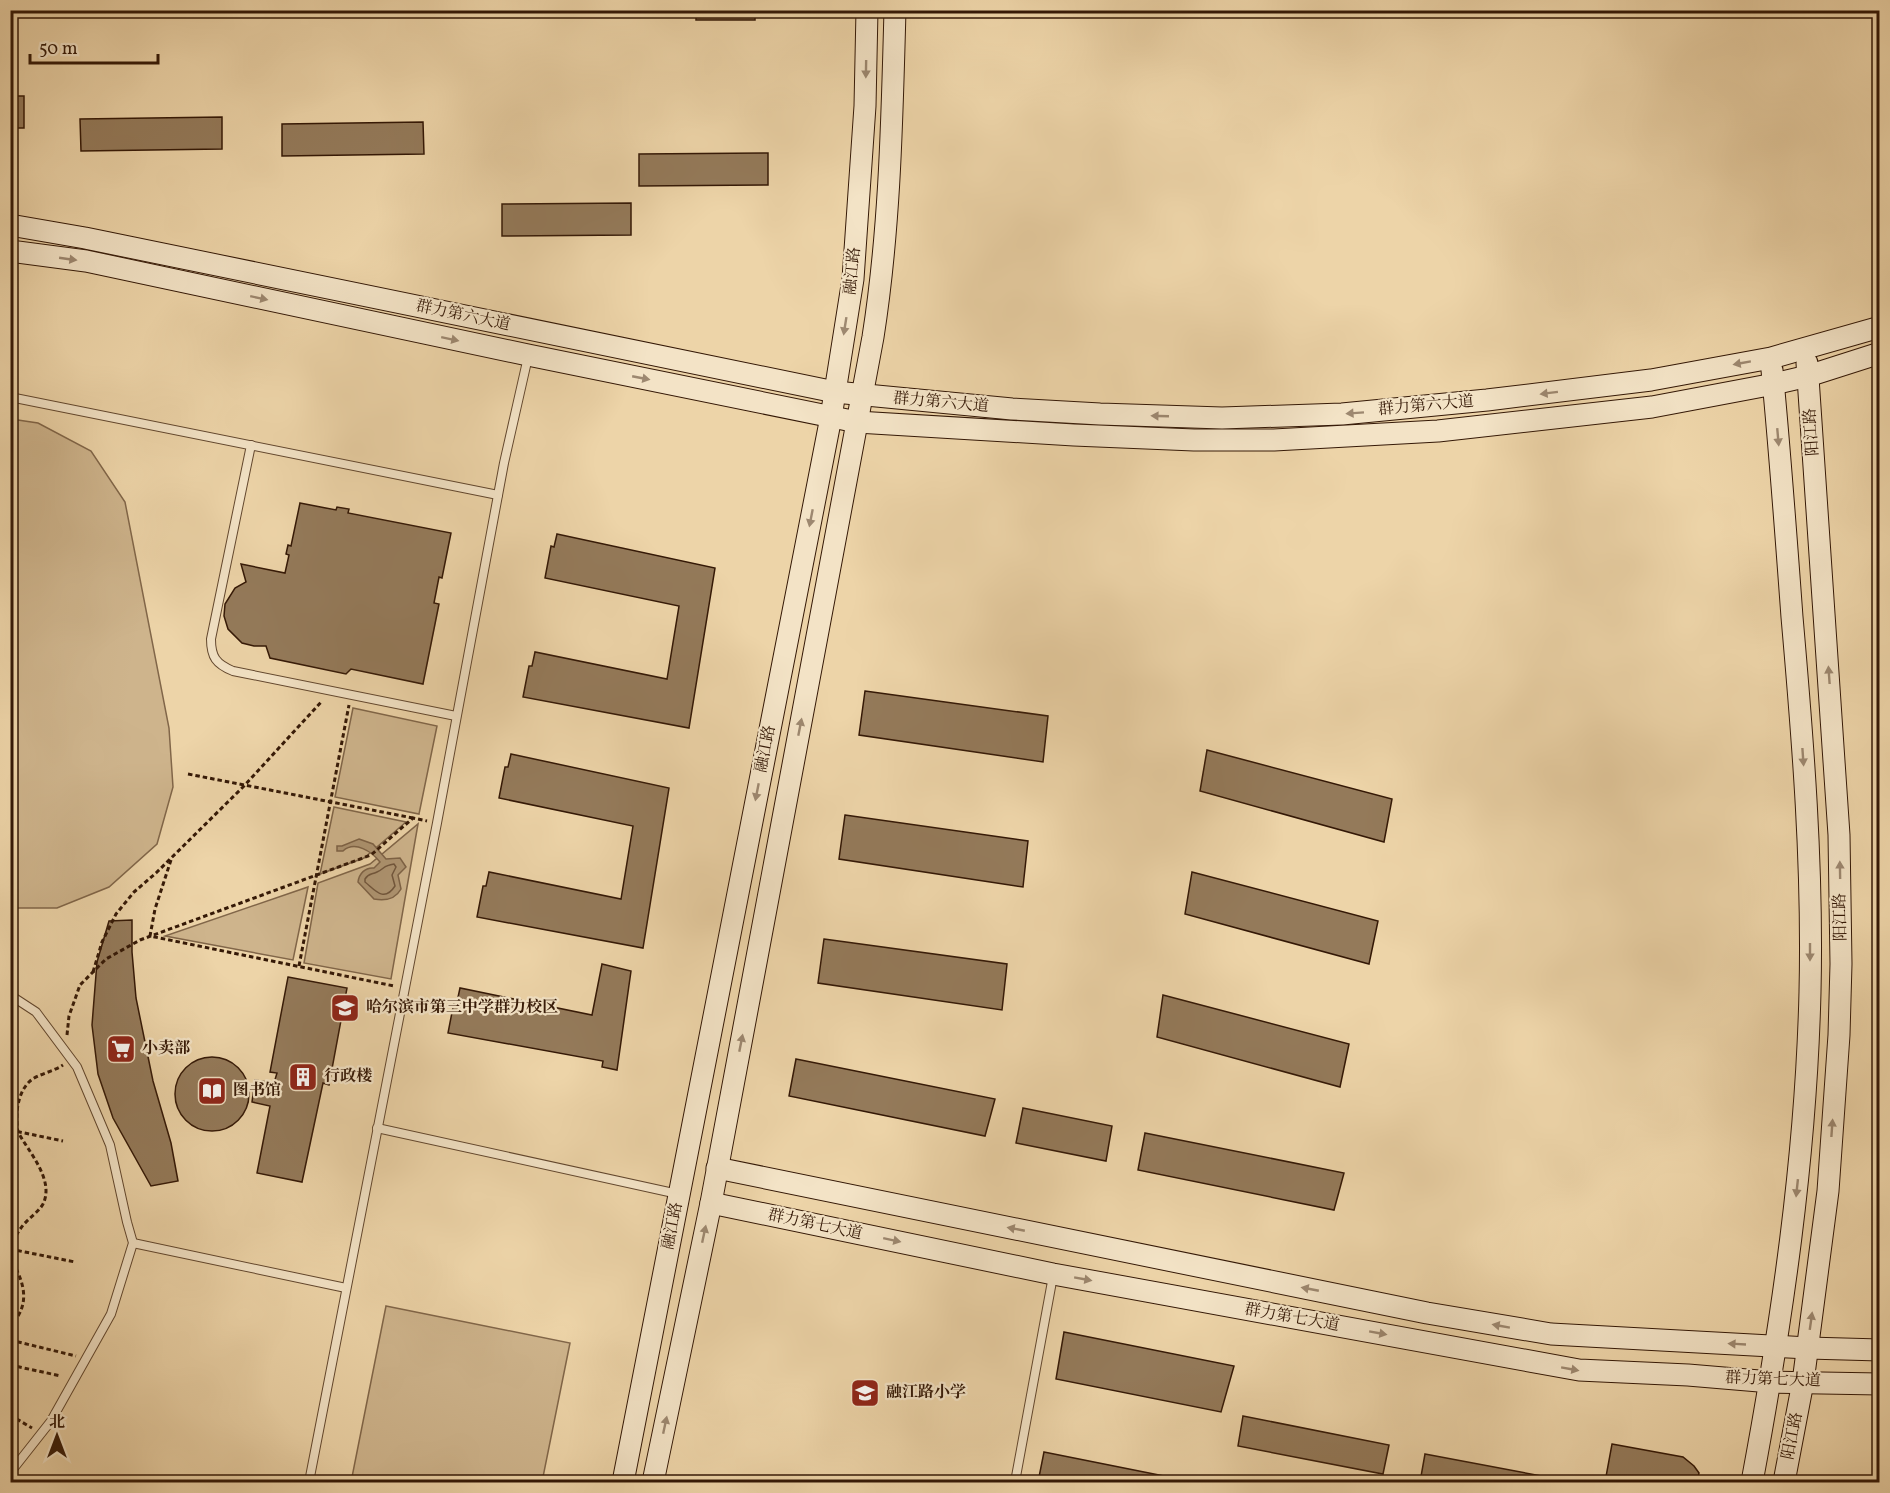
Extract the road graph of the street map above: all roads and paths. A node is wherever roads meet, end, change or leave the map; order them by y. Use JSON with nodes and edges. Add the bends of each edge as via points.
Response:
{"nodes":[{"id":1,"x":867,"y":10,"type":"edge"},
{"id":2,"x":895,"y":10,"type":"edge"},
{"id":3,"x":10,"y":225,"type":"edge"},
{"id":4,"x":10,"y":251,"type":"edge"},
{"id":5,"x":1880,"y":327,"type":"edge"},
{"id":6,"x":1805,"y":348,"type":"junction"},
{"id":7,"x":1880,"y":353,"type":"edge"},
{"id":8,"x":528,"y":355,"type":"junction"},
{"id":9,"x":1771,"y":358,"type":"junction"},
{"id":10,"x":1808,"y":376,"type":"junction"},
{"id":11,"x":1774,"y":384,"type":"junction"},
{"id":12,"x":835,"y":392,"type":"junction"},
{"id":13,"x":862,"y":395,"type":"junction"},
{"id":14,"x":10,"y":397,"type":"edge"},
{"id":15,"x":831,"y":417,"type":"junction"},
{"id":16,"x":857,"y":422,"type":"junction"},
{"id":17,"x":250,"y":445,"type":"junction"},
{"id":18,"x":498,"y":495,"type":"junction"},
{"id":19,"x":331,"y":691,"type":"junction"},
{"id":20,"x":351,"y":695,"type":"junction"},
{"id":21,"x":456,"y":716,"type":"junction"},
{"id":22,"x":188,"y":774,"type":"dead end"},
{"id":23,"x":244,"y":786,"type":"junction"},
{"id":24,"x":331,"y":801,"type":"junction"},
{"id":25,"x":413,"y":818,"type":"junction"},
{"id":26,"x":437,"y":823,"type":"junction"},
{"id":27,"x":172,"y":857,"type":"junction"},
{"id":28,"x":316,"y":876,"type":"junction"},
{"id":29,"x":150,"y":936,"type":"junction"},
{"id":30,"x":299,"y":966,"type":"junction"},
{"id":31,"x":92,"y":974,"type":"junction"},
{"id":32,"x":405,"y":988,"type":"junction"},
{"id":33,"x":10,"y":995,"type":"edge"},
{"id":34,"x":65,"y":1051,"type":"junction"},
{"id":35,"x":377,"y":1128,"type":"junction"},
{"id":36,"x":10,"y":1130,"type":"edge"},
{"id":37,"x":18,"y":1132,"type":"junction"},
{"id":38,"x":63,"y":1142,"type":"dead end"},
{"id":39,"x":717,"y":1168,"type":"junction"},
{"id":40,"x":680,"y":1194,"type":"junction"},
{"id":41,"x":711,"y":1203,"type":"junction"},
{"id":42,"x":133,"y":1243,"type":"junction"},
{"id":43,"x":10,"y":1249,"type":"edge"},
{"id":44,"x":10,"y":1256,"type":"edge"},
{"id":45,"x":75,"y":1262,"type":"dead end"},
{"id":46,"x":1053,"y":1274,"type":"junction"},
{"id":47,"x":346,"y":1288,"type":"junction"},
{"id":48,"x":10,"y":1326,"type":"edge"},
{"id":49,"x":10,"y":1340,"type":"edge"},
{"id":50,"x":1775,"y":1347,"type":"junction"},
{"id":51,"x":1808,"y":1348,"type":"junction"},
{"id":52,"x":1880,"y":1350,"type":"edge"},
{"id":53,"x":86,"y":1358,"type":"junction"},
{"id":54,"x":10,"y":1365,"type":"edge"},
{"id":55,"x":74,"y":1379,"type":"junction"},
{"id":56,"x":1771,"y":1382,"type":"junction"},
{"id":57,"x":1803,"y":1382,"type":"junction"},
{"id":58,"x":1880,"y":1384,"type":"edge"},
{"id":59,"x":10,"y":1415,"type":"edge"},
{"id":60,"x":41,"y":1434,"type":"junction"},
{"id":61,"x":10,"y":1473,"type":"edge"},
{"id":62,"x":309,"y":1482,"type":"edge"},
{"id":63,"x":623,"y":1482,"type":"edge"},
{"id":64,"x":653,"y":1482,"type":"edge"},
{"id":65,"x":1015,"y":1482,"type":"edge"},
{"id":66,"x":1752,"y":1482,"type":"edge"},
{"id":67,"x":1784,"y":1482,"type":"edge"}],
"edges":[{"from":1,"to":12,"type":"main road","name":"融江路","one_way":true,"via":[[853,279]]},
{"from":2,"to":13,"type":"main road","name":"融江路","via":[[886,215],[879,295]]},
{"from":3,"to":12,"type":"main road","name":"群力第六大道"},
{"from":4,"to":8,"type":"main road","name":"群力第六大道","one_way":true,"via":[[86,261]]},
{"from":5,"to":6,"type":"main road","name":"群力第六大道"},
{"from":6,"to":9,"type":"main road","name":"群力第六大道"},
{"from":6,"to":10,"type":"main road","name":"阳江路"},
{"from":7,"to":10,"type":"main road","name":"群力第六大道"},
{"from":8,"to":15,"type":"main road","name":"群力第六大道","one_way":true},
{"from":8,"to":18,"type":"lane"},
{"from":9,"to":11,"type":"main road","name":"阳江路"},
{"from":9,"to":13,"type":"main road","name":"群力第六大道","one_way":true,"via":[[1651,380],[1342,414],[1222,418],[1100,414]]},
{"from":10,"to":11,"type":"main road","name":"群力第六大道"},
{"from":51,"to":10,"type":"main road","name":"阳江路","one_way":true,"via":[[1828,1191],[1841,964],[1839,835]]},
{"from":11,"to":16,"type":"main road","name":"群力第六大道","via":[[1642,408],[1438,432],[1345,438],[1194,440]]},
{"from":11,"to":50,"type":"main road","name":"阳江路","one_way":true,"via":[[1806,796],[1810,899],[1810,993],[1798,1177]]},
{"from":12,"to":13,"type":"main road","name":"群力第六大道"},
{"from":12,"to":15,"type":"main road","name":"融江路"},
{"from":13,"to":16,"type":"main road","name":"融江路"},
{"from":14,"to":17,"type":"lane"},
{"from":15,"to":16,"type":"main road","name":"群力第六大道"},
{"from":15,"to":40,"type":"main road","name":"融江路","one_way":true},
{"from":39,"to":16,"type":"main road","name":"融江路","one_way":true},
{"from":17,"to":18,"type":"lane"},
{"from":17,"to":19,"type":"lane","via":[[211,650],[223,667],[233,671]]},
{"from":18,"to":21,"type":"lane"},
{"from":19,"to":20,"type":"lane"},
{"from":19,"to":23,"type":"path"},
{"from":20,"to":21,"type":"lane"},
{"from":20,"to":24,"type":"path"},
{"from":21,"to":26,"type":"lane"},
{"from":22,"to":23,"type":"path"},
{"from":23,"to":24,"type":"path"},
{"from":23,"to":27,"type":"path"},
{"from":24,"to":25,"type":"path"},
{"from":24,"to":28,"type":"path"},
{"from":25,"to":26,"type":"path"},
{"from":25,"to":28,"type":"path","via":[[371,855]]},
{"from":26,"to":32,"type":"lane"},
{"from":27,"to":29,"type":"path"},
{"from":27,"to":31,"type":"path","via":[[116,914]]},
{"from":28,"to":29,"type":"path"},
{"from":28,"to":30,"type":"path"},
{"from":29,"to":30,"type":"path"},
{"from":29,"to":31,"type":"path","via":[[106,959]]},
{"from":30,"to":32,"type":"path"},
{"from":31,"to":34,"type":"path","via":[[80,985],[69,1016]]},
{"from":32,"to":35,"type":"lane"},
{"from":33,"to":34,"type":"lane","via":[[36,1012]]},
{"from":34,"to":37,"type":"path","via":[[63,1065],[29,1082],[22,1093],[16,1114]]},
{"from":34,"to":42,"type":"lane","via":[[77,1067],[110,1145]]},
{"from":35,"to":40,"type":"lane"},
{"from":35,"to":47,"type":"lane"},
{"from":36,"to":37,"type":"path"},
{"from":37,"to":38,"type":"path"},
{"from":37,"to":43,"type":"path","via":[[40,1169],[45,1192],[43,1204],[19,1229]]},
{"from":39,"to":41,"type":"main road","name":"融江路"},
{"from":50,"to":39,"type":"main road","name":"群力第七大道","one_way":true,"via":[[1551,1334],[1415,1310]]},
{"from":40,"to":63,"type":"main road","name":"融江路"},
{"from":41,"to":46,"type":"main road","name":"群力第七大道","one_way":true},
{"from":64,"to":41,"type":"main road","name":"融江路","one_way":true},
{"from":42,"to":47,"type":"lane"},
{"from":42,"to":53,"type":"lane","via":[[111,1314]]},
{"from":43,"to":45,"type":"path"},
{"from":44,"to":48,"type":"path","via":[[25,1296],[24,1307]]},
{"from":46,"to":56,"type":"main road","name":"群力第七大道","one_way":true,"via":[[1579,1370]]},
{"from":46,"to":65,"type":"lane"},
{"from":47,"to":62,"type":"lane"},
{"from":49,"to":53,"type":"path"},
{"from":50,"to":51,"type":"main road","name":"群力第七大道"},
{"from":50,"to":56,"type":"main road","name":"阳江路"},
{"from":51,"to":52,"type":"main road","name":"群力第七大道"},
{"from":51,"to":57,"type":"main road","name":"阳江路"},
{"from":53,"to":55,"type":"lane"},
{"from":54,"to":55,"type":"path"},
{"from":55,"to":60,"type":"lane"},
{"from":56,"to":57,"type":"main road","name":"群力第七大道"},
{"from":56,"to":66,"type":"main road","name":"阳江路"},
{"from":57,"to":58,"type":"main road","name":"群力第七大道"},
{"from":57,"to":67,"type":"main road","name":"阳江路"},
{"from":59,"to":60,"type":"path"},
{"from":60,"to":61,"type":"lane"}]}
